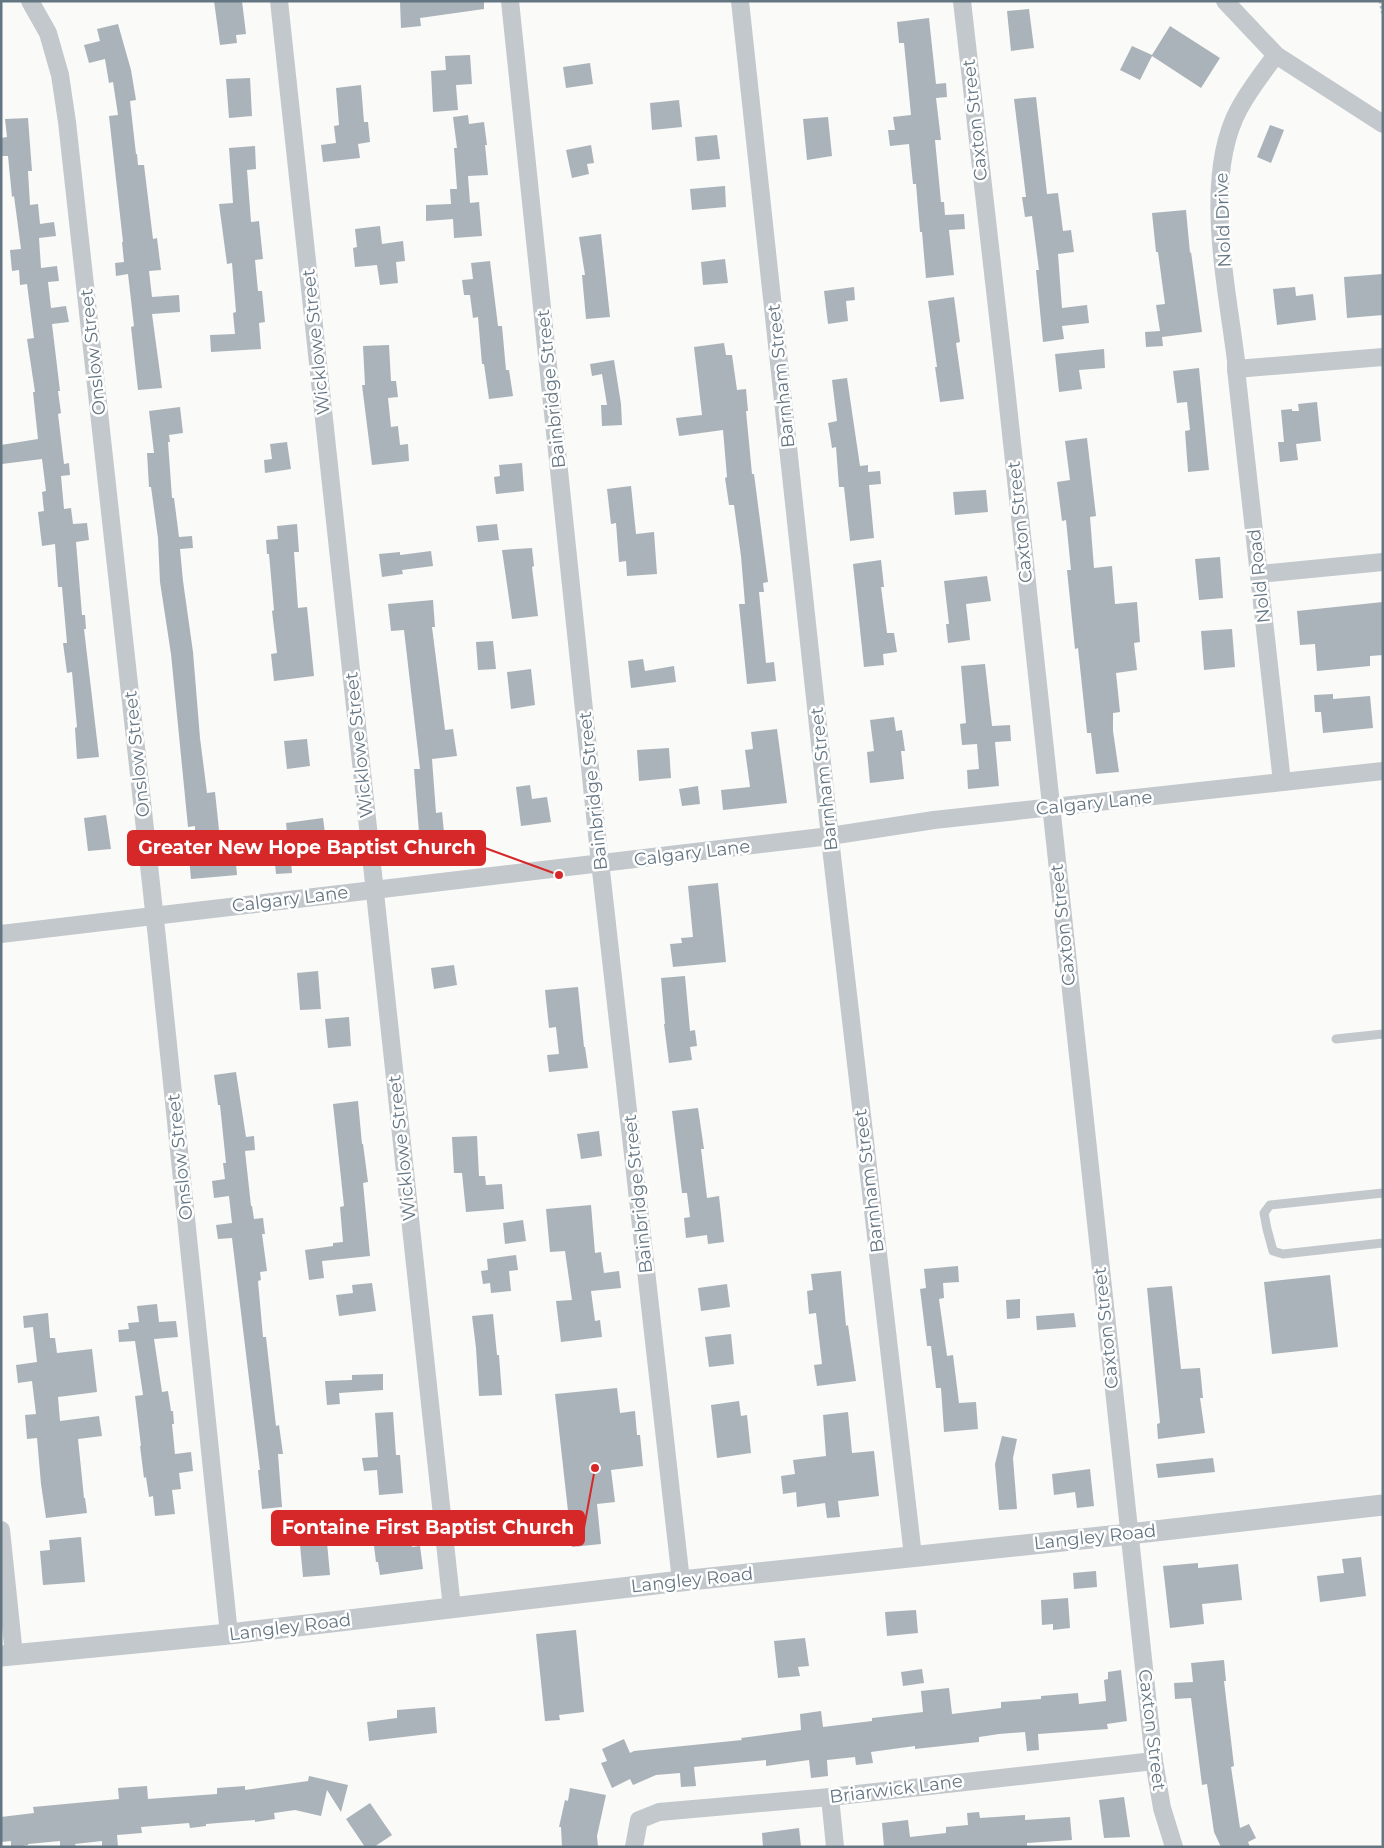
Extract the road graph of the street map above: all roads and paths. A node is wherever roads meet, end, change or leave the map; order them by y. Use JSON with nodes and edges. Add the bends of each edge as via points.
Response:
{"nodes":[{"id":1,"x":30,"y":1,"type":"edge"},
{"id":2,"x":279,"y":1,"type":"edge"},
{"id":3,"x":510,"y":1,"type":"edge"},
{"id":4,"x":740,"y":1,"type":"edge"},
{"id":5,"x":962,"y":1,"type":"edge"},
{"id":6,"x":1225,"y":1,"type":"edge"},
{"id":7,"x":1380,"y":1,"type":"edge"},
{"id":8,"x":1383,"y":16,"type":"edge"},
{"id":9,"x":1276,"y":55,"type":"junction"},
{"id":10,"x":1383,"y":124,"type":"edge"},
{"id":11,"x":1383,"y":357,"type":"edge"},
{"id":12,"x":1236,"y":369,"type":"junction"},
{"id":13,"x":1383,"y":562,"type":"edge"},
{"id":14,"x":1259,"y":574,"type":"junction"},
{"id":15,"x":1383,"y":771,"type":"edge"},
{"id":16,"x":1282,"y":782,"type":"junction"},
{"id":17,"x":1050,"y":808,"type":"junction"},
{"id":18,"x":830,"y":836,"type":"junction"},
{"id":19,"x":600,"y":864,"type":"junction"},
{"id":20,"x":374,"y":889,"type":"junction"},
{"id":21,"x":155,"y":915,"type":"junction"},
{"id":22,"x":1,"y":934,"type":"edge"},
{"id":23,"x":1383,"y":1034,"type":"edge"},
{"id":24,"x":1336,"y":1039,"type":"dead end"},
{"id":25,"x":1383,"y":1193,"type":"edge"},
{"id":26,"x":1383,"y":1243,"type":"edge"},
{"id":27,"x":1383,"y":1505,"type":"edge"},
{"id":28,"x":1,"y":1530,"type":"edge"},
{"id":29,"x":1129,"y":1534,"type":"junction"},
{"id":30,"x":913,"y":1556,"type":"junction"},
{"id":31,"x":681,"y":1581,"type":"junction"},
{"id":32,"x":452,"y":1608,"type":"junction"},
{"id":33,"x":229,"y":1634,"type":"junction"},
{"id":34,"x":8,"y":1656,"type":"edge"},
{"id":35,"x":1154,"y":1761,"type":"junction"},
{"id":36,"x":830,"y":1797,"type":"junction"},
{"id":37,"x":634,"y":1847,"type":"edge"},
{"id":38,"x":835,"y":1847,"type":"edge"},
{"id":39,"x":1174,"y":1847,"type":"edge"}],
"edges":[{"from":1,"to":21,"type":"street","name":"Onslow Street","via":[[48,33],[68,122]]},
{"from":2,"to":20,"type":"street","name":"Wicklowe Street"},
{"from":3,"to":19,"type":"street","name":"Bainbridge Street"},
{"from":4,"to":18,"type":"street","name":"Barnham Street"},
{"from":5,"to":17,"type":"street","name":"Caxton Street"},
{"from":6,"to":9,"type":"street"},
{"from":7,"to":8,"type":"path"},
{"from":9,"to":10,"type":"street"},
{"from":9,"to":12,"type":"street","name":"Nold Drive","via":[[1238,109],[1222,152],[1219,180],[1221,237]]},
{"from":11,"to":12,"type":"street"},
{"from":12,"to":14,"type":"street","name":"Nold Road"},
{"from":13,"to":14,"type":"street"},
{"from":14,"to":16,"type":"street","name":"Nold Road"},
{"from":15,"to":16,"type":"street","name":"Calgary Lane"},
{"from":16,"to":17,"type":"street","name":"Calgary Lane"},
{"from":17,"to":18,"type":"street","name":"Calgary Lane","via":[[934,820]]},
{"from":17,"to":29,"type":"street","name":"Caxton Street"},
{"from":18,"to":19,"type":"street","name":"Calgary Lane"},
{"from":18,"to":30,"type":"street","name":"Barnham Street"},
{"from":19,"to":20,"type":"street","name":"Calgary Lane"},
{"from":19,"to":31,"type":"street","name":"Bainbridge Street"},
{"from":20,"to":21,"type":"street","name":"Calgary Lane"},
{"from":20,"to":32,"type":"street","name":"Wicklowe Street"},
{"from":21,"to":22,"type":"street","name":"Calgary Lane"},
{"from":21,"to":33,"type":"street","name":"Onslow Street"},
{"from":23,"to":24,"type":"lane"},
{"from":25,"to":26,"type":"lane","via":[[1270,1205],[1264,1213],[1273,1251],[1283,1254]]},
{"from":27,"to":29,"type":"street","name":"Langley Road"},
{"from":28,"to":34,"type":"street"},
{"from":29,"to":30,"type":"street","name":"Langley Road"},
{"from":29,"to":35,"type":"street","name":"Caxton Street"},
{"from":30,"to":31,"type":"street","name":"Langley Road"},
{"from":31,"to":32,"type":"street","name":"Langley Road"},
{"from":32,"to":33,"type":"street","name":"Langley Road"},
{"from":33,"to":34,"type":"street","name":"Langley Road"},
{"from":35,"to":36,"type":"street","name":"Briarwick Lane"},
{"from":35,"to":39,"type":"street","name":"Caxton Street","via":[[1162,1808]]},
{"from":36,"to":37,"type":"street","name":"Briarwick Lane","via":[[659,1812],[639,1820]]},
{"from":36,"to":38,"type":"street"}]}
